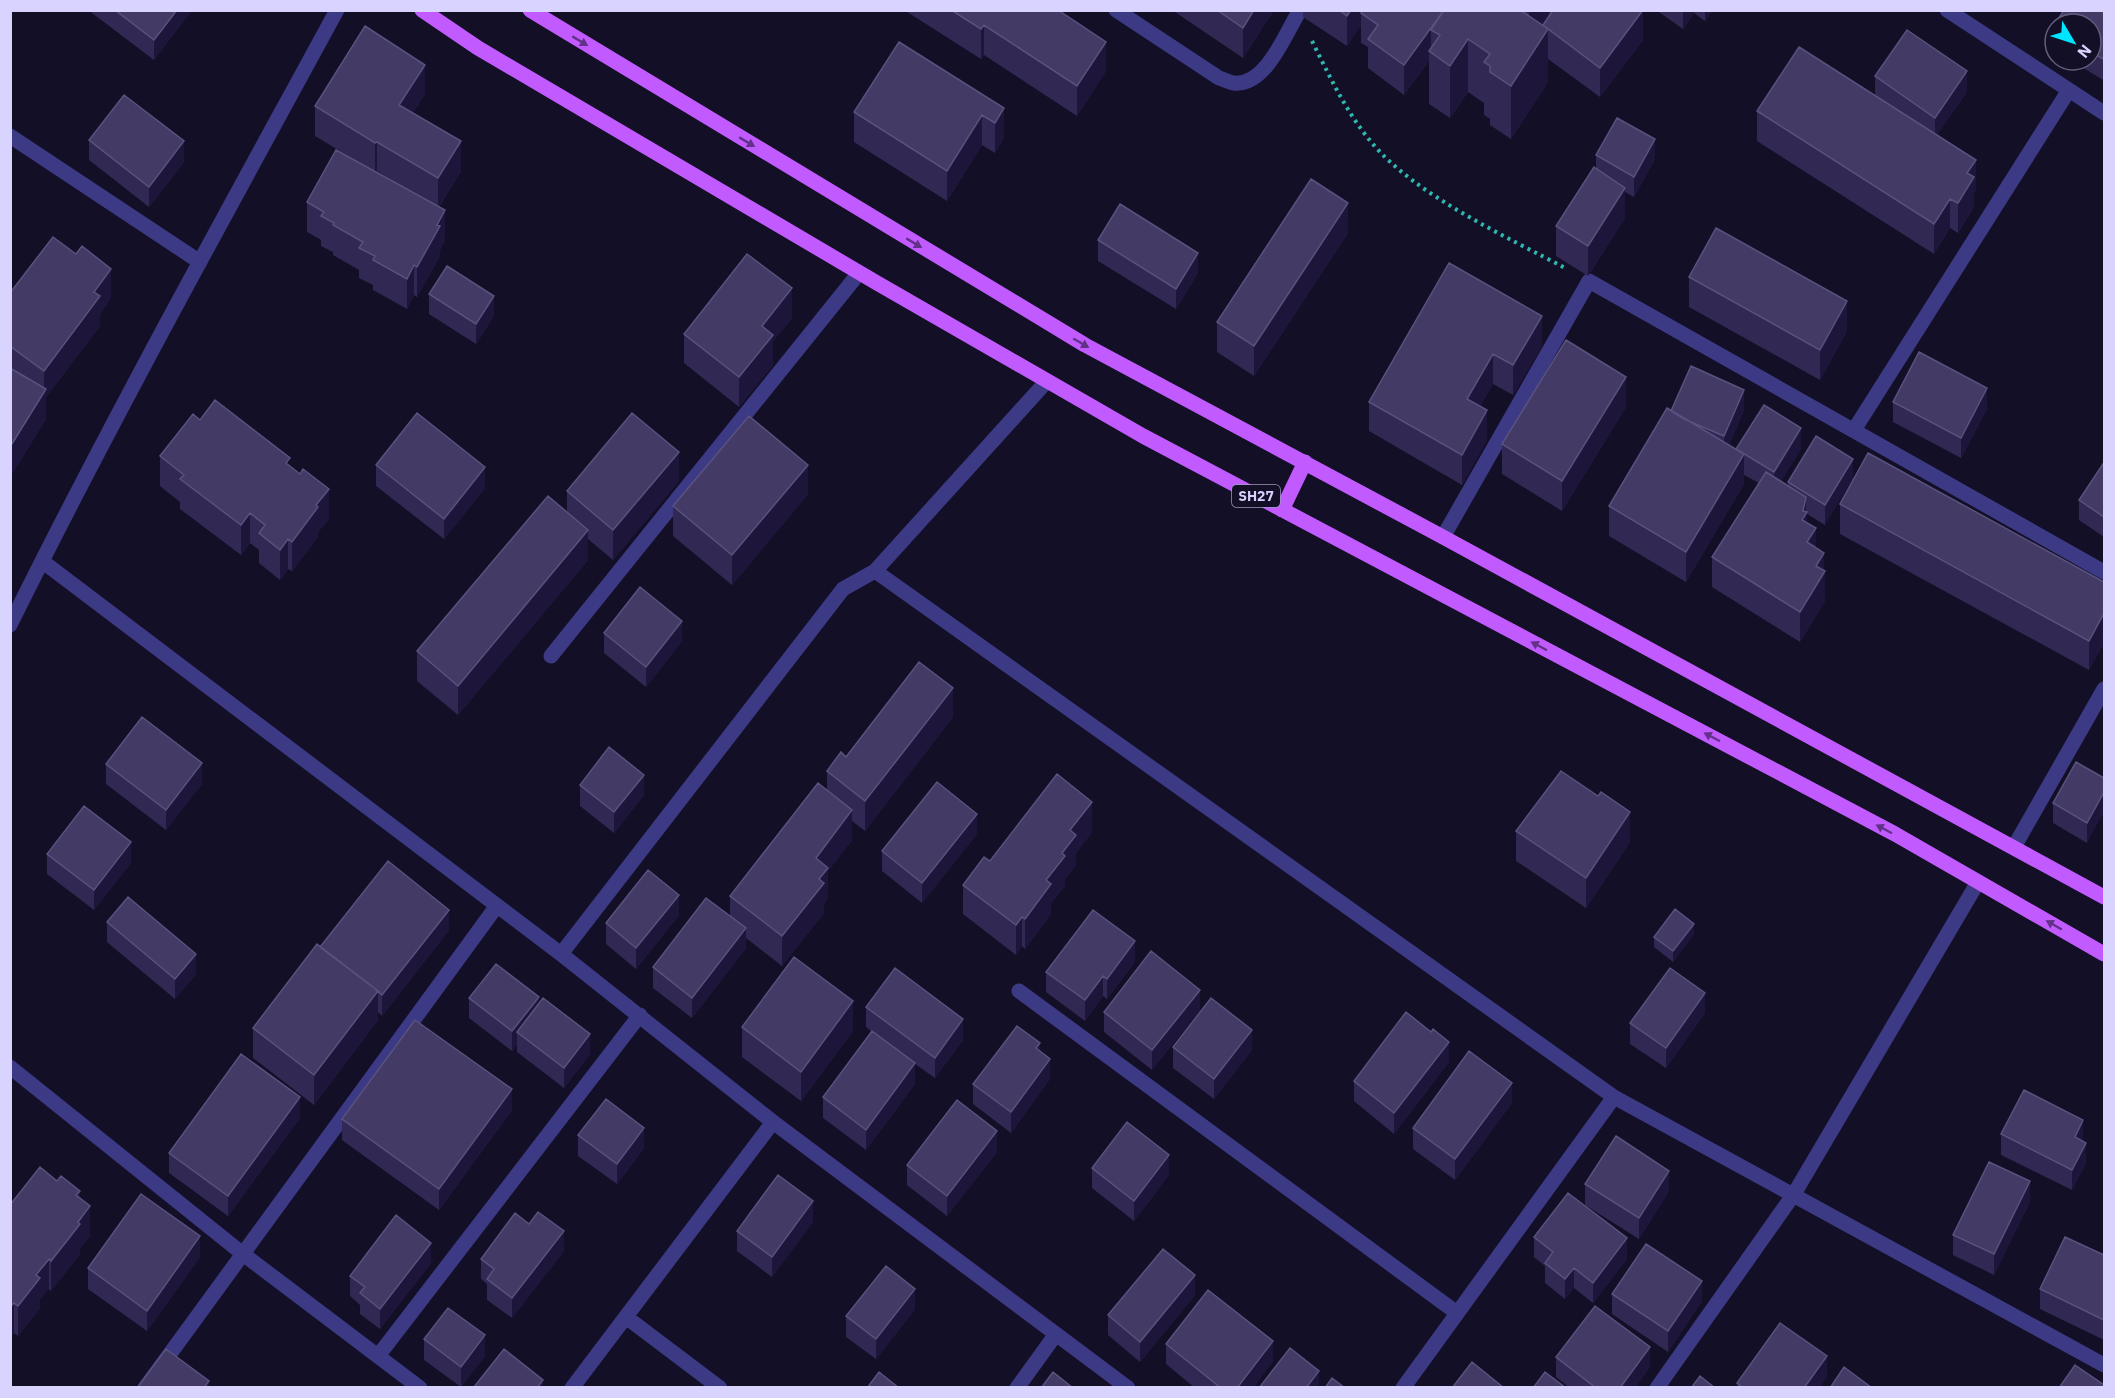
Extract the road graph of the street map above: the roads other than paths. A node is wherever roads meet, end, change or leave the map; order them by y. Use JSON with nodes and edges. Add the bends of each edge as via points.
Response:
{"nodes":[{"id":1,"x":337,"y":10,"type":"edge"},
{"id":2,"x":422,"y":10,"type":"edge"},
{"id":3,"x":530,"y":10,"type":"edge"},
{"id":4,"x":1116,"y":10,"type":"edge"},
{"id":5,"x":1947,"y":10,"type":"edge"},
{"id":6,"x":1299,"y":12,"type":"edge"},
{"id":7,"x":2069,"y":90,"type":"junction"},
{"id":8,"x":2104,"y":113,"type":"edge"},
{"id":9,"x":10,"y":136,"type":"edge"},
{"id":10,"x":200,"y":262,"type":"junction"},
{"id":11,"x":859,"y":273,"type":"junction"},
{"id":12,"x":1047,"y":381,"type":"junction"},
{"id":13,"x":1854,"y":430,"type":"junction"},
{"id":14,"x":1305,"y":462,"type":"junction"},
{"id":15,"x":1282,"y":510,"type":"junction"},
{"id":16,"x":1443,"y":537,"type":"junction"},
{"id":17,"x":42,"y":561,"type":"junction"},
{"id":18,"x":875,"y":571,"type":"junction"},
{"id":19,"x":2104,"y":572,"type":"edge"},
{"id":20,"x":10,"y":625,"type":"edge"},
{"id":21,"x":551,"y":656,"type":"dead end"},
{"id":22,"x":2104,"y":689,"type":"edge"},
{"id":23,"x":2014,"y":848,"type":"junction"},
{"id":24,"x":1978,"y":882,"type":"junction"},
{"id":25,"x":2104,"y":897,"type":"edge"},
{"id":26,"x":496,"y":906,"type":"junction"},
{"id":27,"x":561,"y":954,"type":"junction"},
{"id":28,"x":2104,"y":954,"type":"edge"},
{"id":29,"x":1019,"y":991,"type":"dead end"},
{"id":30,"x":640,"y":1015,"type":"junction"},
{"id":31,"x":10,"y":1067,"type":"edge"},
{"id":32,"x":1614,"y":1097,"type":"junction"},
{"id":33,"x":773,"y":1122,"type":"junction"},
{"id":34,"x":1794,"y":1194,"type":"junction"},
{"id":35,"x":243,"y":1254,"type":"junction"},
{"id":36,"x":1457,"y":1313,"type":"junction"},
{"id":37,"x":626,"y":1317,"type":"junction"},
{"id":38,"x":1056,"y":1334,"type":"junction"},
{"id":39,"x":378,"y":1356,"type":"junction"},
{"id":40,"x":2104,"y":1365,"type":"edge"},
{"id":41,"x":145,"y":1388,"type":"edge"},
{"id":42,"x":420,"y":1388,"type":"edge"},
{"id":43,"x":572,"y":1388,"type":"edge"},
{"id":44,"x":720,"y":1388,"type":"edge"},
{"id":45,"x":1017,"y":1388,"type":"edge"},
{"id":46,"x":1128,"y":1388,"type":"edge"},
{"id":47,"x":1403,"y":1388,"type":"edge"},
{"id":48,"x":1657,"y":1388,"type":"edge"}],
"edges":[{"from":1,"to":10,"type":"street"},
{"from":2,"to":11,"type":"main road","number":"SH27","via":[[478,48]]},
{"from":3,"to":14,"type":"main road","one_way":true,"via":[[1085,345]]},
{"from":4,"to":6,"type":"street","via":[[1219,78],[1234,83],[1265,70]]},
{"from":5,"to":7,"type":"street"},
{"from":7,"to":8,"type":"street"},
{"from":7,"to":13,"type":"street"},
{"from":9,"to":10,"type":"street"},
{"from":10,"to":17,"type":"street"},
{"from":11,"to":12,"type":"main road","number":"SH27"},
{"from":11,"to":21,"type":"street"},
{"from":12,"to":15,"type":"main road","number":"SH27"},
{"from":12,"to":18,"type":"street"},
{"from":13,"to":16,"type":"street","via":[[1589,281]]},
{"from":13,"to":19,"type":"street"},
{"from":14,"to":15,"type":"main road"},
{"from":14,"to":16,"type":"main road"},
{"from":24,"to":15,"type":"main road","number":"SH27","one_way":true,"via":[[1895,834]]},
{"from":16,"to":23,"type":"main road"},
{"from":17,"to":20,"type":"street"},
{"from":17,"to":26,"type":"street"},
{"from":18,"to":27,"type":"street","via":[[843,589]]},
{"from":18,"to":32,"type":"street"},
{"from":22,"to":23,"type":"street"},
{"from":23,"to":25,"type":"main road"},
{"from":28,"to":24,"type":"main road","number":"SH27","one_way":true},
{"from":24,"to":34,"type":"street"},
{"from":26,"to":27,"type":"street"},
{"from":26,"to":35,"type":"street"},
{"from":27,"to":30,"type":"street"},
{"from":29,"to":36,"type":"street"},
{"from":30,"to":33,"type":"street"},
{"from":30,"to":39,"type":"street"},
{"from":31,"to":35,"type":"street"},
{"from":32,"to":34,"type":"street"},
{"from":32,"to":36,"type":"street"},
{"from":33,"to":37,"type":"street"},
{"from":33,"to":38,"type":"street"},
{"from":34,"to":40,"type":"street"},
{"from":34,"to":48,"type":"street"},
{"from":35,"to":39,"type":"street"},
{"from":35,"to":41,"type":"street"},
{"from":36,"to":47,"type":"street"},
{"from":37,"to":43,"type":"street"},
{"from":37,"to":44,"type":"street"},
{"from":38,"to":45,"type":"street"},
{"from":38,"to":46,"type":"street"},
{"from":39,"to":42,"type":"street"}]}
